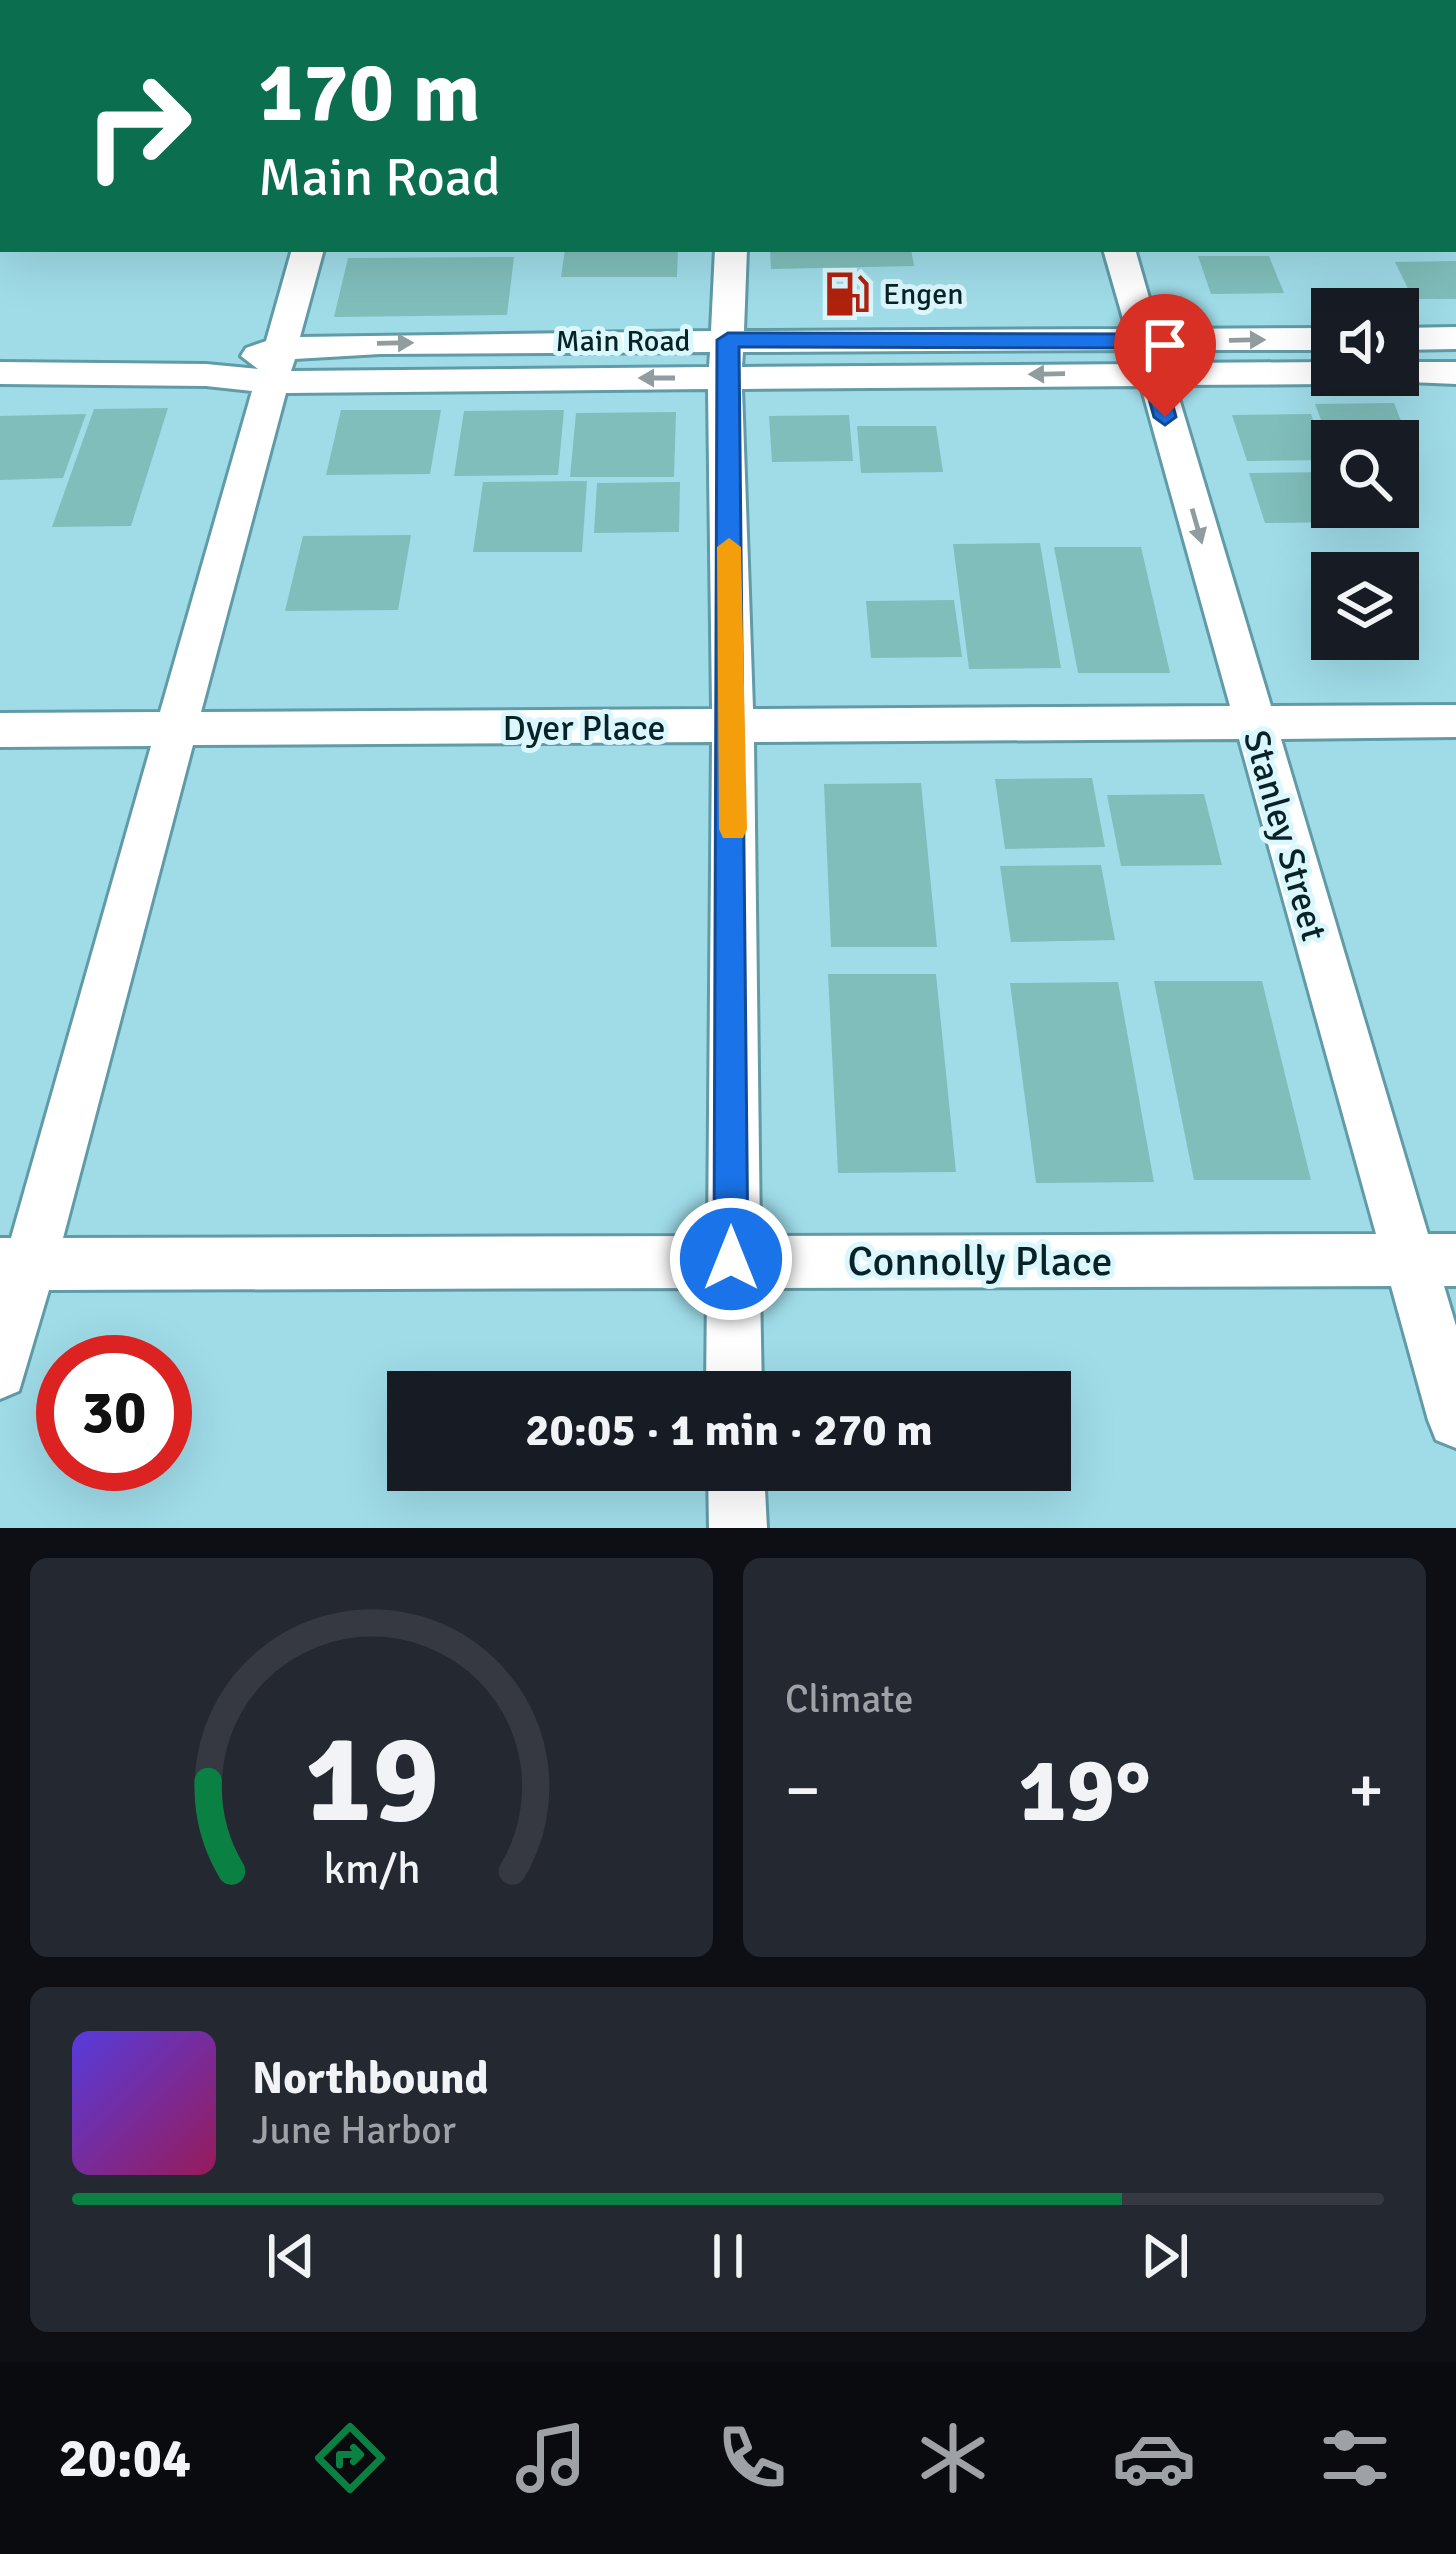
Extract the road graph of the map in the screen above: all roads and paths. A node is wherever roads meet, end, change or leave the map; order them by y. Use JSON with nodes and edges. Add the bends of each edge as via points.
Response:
{"nodes":[{"id":1,"x":307,"y":252,"type":"edge"},
{"id":2,"x":731,"y":252,"type":"edge"},
{"id":3,"x":1120,"y":252,"type":"edge"},
{"id":4,"x":1456,"y":338,"type":"edge"},
{"id":5,"x":1419,"y":339,"type":"edge"},
{"id":6,"x":1311,"y":341,"type":"edge"},
{"id":7,"x":1148,"y":357,"type":"junction"},
{"id":8,"x":727,"y":359,"type":"junction"},
{"id":9,"x":275,"y":365,"type":"junction"},
{"id":10,"x":1311,"y":371,"type":"edge"},
{"id":11,"x":0,"y":373,"type":"edge"},
{"id":12,"x":1419,"y":373,"type":"edge"},
{"id":13,"x":1456,"y":373,"type":"edge"},
{"id":14,"x":1253,"y":721,"type":"junction"},
{"id":15,"x":1456,"y":721,"type":"edge"},
{"id":16,"x":733,"y":726,"type":"junction"},
{"id":17,"x":176,"y":729,"type":"junction"},
{"id":18,"x":0,"y":730,"type":"edge"},
{"id":19,"x":731,"y":1259,"type":"junction"},
{"id":20,"x":1433,"y":1260,"type":"edge"},
{"id":21,"x":14,"y":1263,"type":"edge"},
{"id":22,"x":734,"y":1371,"type":"edge"},
{"id":23,"x":0,"y":1372,"type":"edge"},
{"id":24,"x":1456,"y":1420,"type":"edge"},
{"id":25,"x":737,"y":1491,"type":"edge"},
{"id":26,"x":738,"y":1528,"type":"edge"}],
"edges":[{"from":1,"to":9,"type":"street"},
{"from":2,"to":8,"type":"street"},
{"from":3,"to":7,"type":"street","name":"Stanley Street"},
{"from":4,"to":5,"type":"street"},
{"from":7,"to":6,"type":"street","name":"Main Road","one_way":true},
{"from":7,"to":8,"type":"street","name":"Main Road"},
{"from":7,"to":10,"type":"street","name":"Main Road"},
{"from":7,"to":14,"type":"street","name":"Stanley Street","one_way":true},
{"from":8,"to":9,"type":"street","name":"Main Road"},
{"from":8,"to":16,"type":"street"},
{"from":9,"to":11,"type":"street","name":"Main Road","via":[[206,375]]},
{"from":9,"to":17,"type":"street"},
{"from":12,"to":13,"type":"street"},
{"from":14,"to":15,"type":"street","name":"Dyer Place"},
{"from":14,"to":16,"type":"street","name":"Dyer Place"},
{"from":14,"to":20,"type":"street","name":"Stanley Street"},
{"from":16,"to":17,"type":"street","name":"Dyer Place"},
{"from":16,"to":19,"type":"street"},
{"from":17,"to":18,"type":"street","name":"Dyer Place"},
{"from":17,"to":21,"type":"street"},
{"from":19,"to":20,"type":"street","name":"Connolly Place"},
{"from":19,"to":21,"type":"street","name":"Connolly Place"},
{"from":19,"to":22,"type":"street"},
{"from":20,"to":24,"type":"street","name":"Stanley Street"},
{"from":21,"to":23,"type":"street"},
{"from":25,"to":26,"type":"street"}]}
